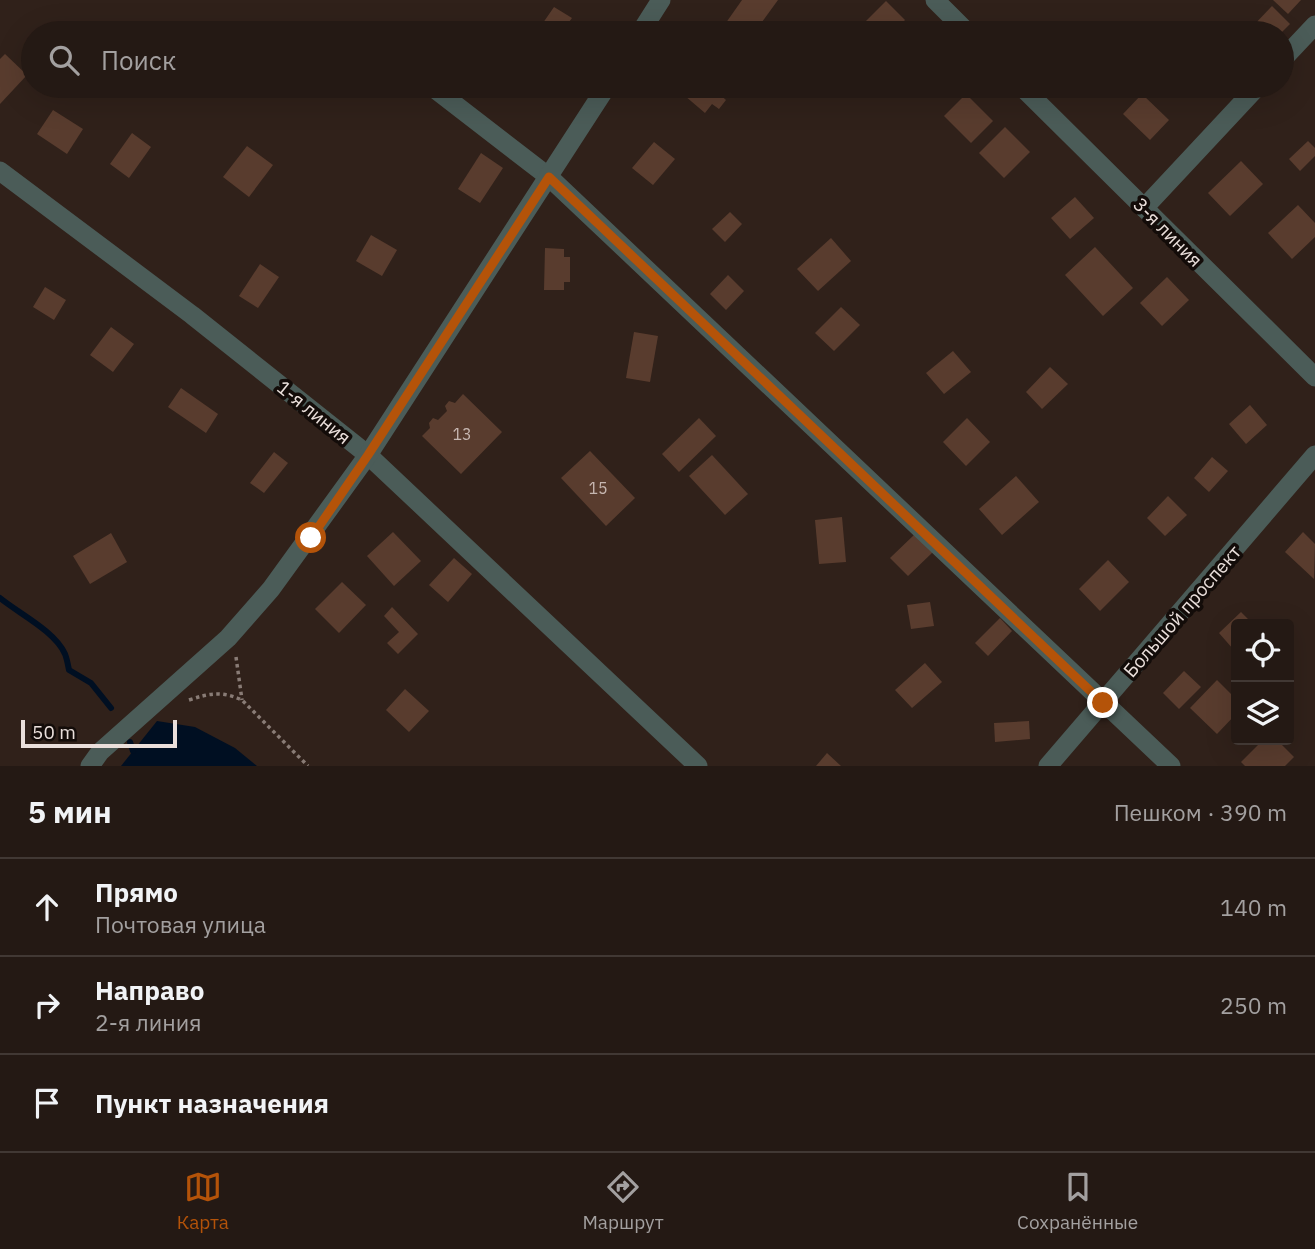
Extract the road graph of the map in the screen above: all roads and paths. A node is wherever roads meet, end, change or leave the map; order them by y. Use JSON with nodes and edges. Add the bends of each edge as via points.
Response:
{"nodes":[{"id":1,"x":661,"y":0,"type":"edge"},
{"id":2,"x":935,"y":0,"type":"edge"},
{"id":3,"x":648,"y":21,"type":"edge"},
{"id":4,"x":956,"y":21,"type":"edge"},
{"id":5,"x":1315,"y":24,"type":"edge"},
{"id":6,"x":1294,"y":47,"type":"edge"},
{"id":7,"x":447,"y":98,"type":"edge"},
{"id":8,"x":599,"y":98,"type":"edge"},
{"id":9,"x":1033,"y":98,"type":"edge"},
{"id":10,"x":1247,"y":98,"type":"edge"},
{"id":11,"x":0,"y":171,"type":"edge"},
{"id":12,"x":549,"y":177,"type":"junction"},
{"id":13,"x":1144,"y":208,"type":"junction"},
{"id":14,"x":1315,"y":377,"type":"edge"},
{"id":15,"x":368,"y":455,"type":"junction"},
{"id":16,"x":1315,"y":455,"type":"edge"},
{"id":17,"x":228,"y":638,"type":"junction"},
{"id":18,"x":242,"y":700,"type":"junction"},
{"id":19,"x":179,"y":703,"type":"dead end"},
{"id":20,"x":1103,"y":703,"type":"junction"},
{"id":21,"x":90,"y":766,"type":"edge"},
{"id":22,"x":308,"y":766,"type":"edge"},
{"id":23,"x":698,"y":766,"type":"edge"},
{"id":24,"x":1048,"y":766,"type":"edge"},
{"id":25,"x":1171,"y":766,"type":"edge"}],
"edges":[{"from":1,"to":3,"type":"street"},
{"from":2,"to":4,"type":"street"},
{"from":5,"to":6,"type":"street"},
{"from":7,"to":12,"type":"street"},
{"from":8,"to":12,"type":"street"},
{"from":9,"to":13,"type":"street","name":"3-я линия"},
{"from":10,"to":13,"type":"street"},
{"from":11,"to":15,"type":"street","name":"1-я линия"},
{"from":12,"to":15,"type":"street"},
{"from":12,"to":20,"type":"street"},
{"from":13,"to":14,"type":"street","name":"3-я линия"},
{"from":15,"to":17,"type":"street","via":[[271,589]]},
{"from":15,"to":23,"type":"street","name":"1-я линия"},
{"from":16,"to":20,"type":"street","name":"Большой проспект"},
{"from":17,"to":18,"type":"path","via":[[234,646]]},
{"from":17,"to":21,"type":"street"},
{"from":18,"to":19,"type":"path","via":[[214,692]]},
{"from":18,"to":22,"type":"path"},
{"from":20,"to":24,"type":"street","name":"Большой проспект"},
{"from":20,"to":25,"type":"street"}]}
